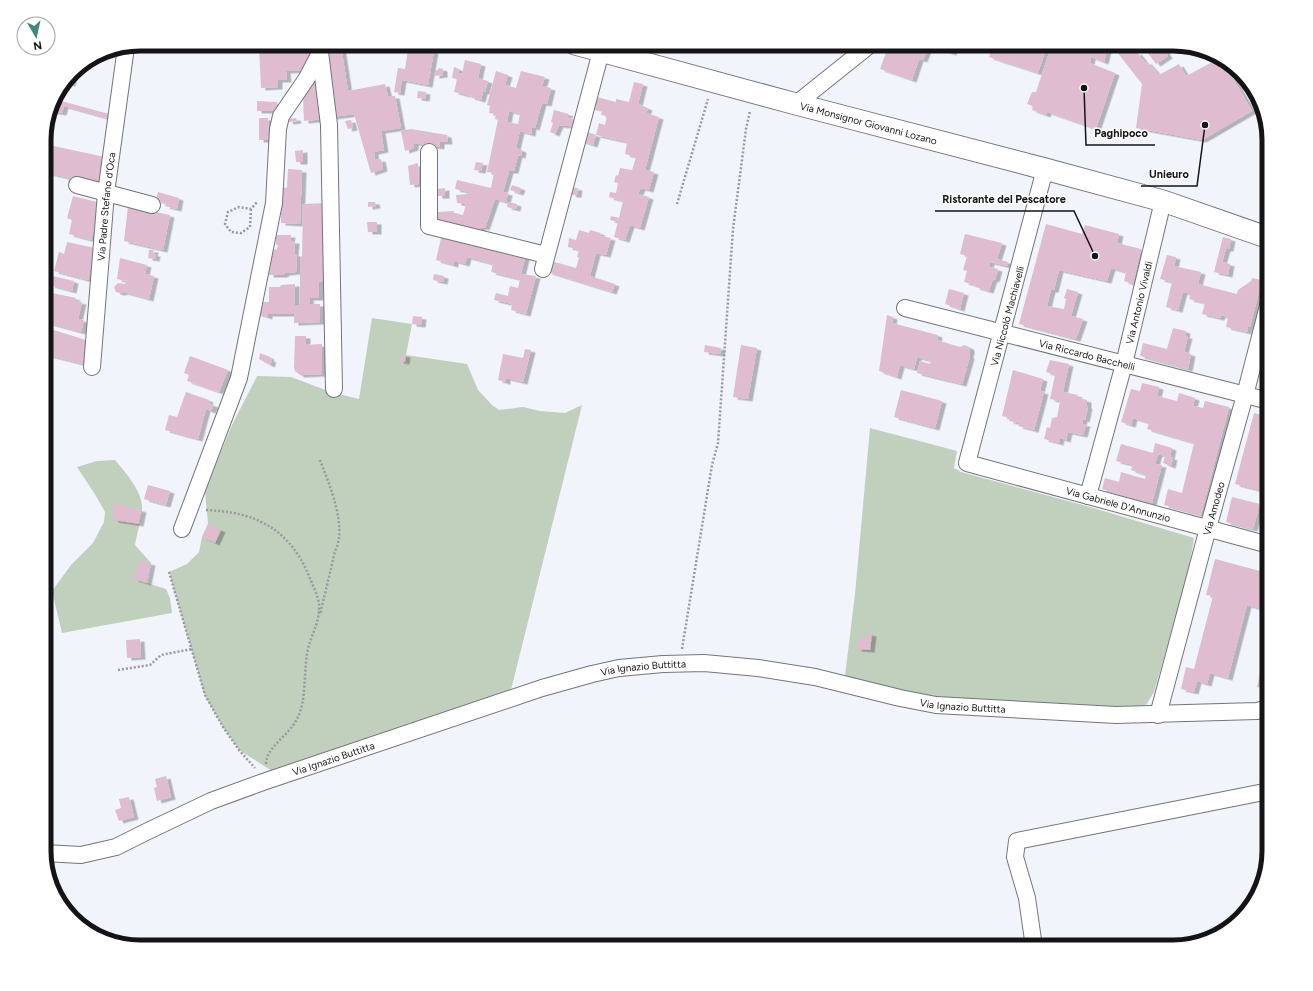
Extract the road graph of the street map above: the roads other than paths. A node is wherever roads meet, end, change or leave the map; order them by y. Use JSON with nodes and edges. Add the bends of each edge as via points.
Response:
{"nodes":[{"id":1,"x":319,"y":51,"type":"edge"},
{"id":2,"x":320,"y":51,"type":"edge"},
{"id":3,"x":601,"y":51,"type":"edge"},
{"id":4,"x":612,"y":51,"type":"edge"},
{"id":5,"x":862,"y":51,"type":"edge"},
{"id":6,"x":125,"y":53,"type":"edge"},
{"id":7,"x":796,"y":104,"type":"junction"},
{"id":8,"x":429,"y":152,"type":"dead end"},
{"id":9,"x":1045,"y":169,"type":"junction"},
{"id":10,"x":77,"y":186,"type":"dead end"},
{"id":11,"x":106,"y":193,"type":"junction"},
{"id":12,"x":1163,"y":201,"type":"junction"},
{"id":13,"x":152,"y":205,"type":"dead end"},
{"id":14,"x":1262,"y":222,"type":"edge"},
{"id":15,"x":1262,"y":236,"type":"edge"},
{"id":16,"x":905,"y":308,"type":"dead end"},
{"id":17,"x":1262,"y":329,"type":"edge"},
{"id":18,"x":1002,"y":333,"type":"junction"},
{"id":19,"x":1124,"y":364,"type":"junction"},
{"id":20,"x":92,"y":367,"type":"dead end"},
{"id":21,"x":334,"y":389,"type":"dead end"},
{"id":22,"x":1245,"y":395,"type":"junction"},
{"id":23,"x":1262,"y":399,"type":"edge"},
{"id":24,"x":967,"y":463,"type":"joint"},
{"id":25,"x":1088,"y":496,"type":"junction"},
{"id":26,"x":182,"y":528,"type":"dead end"},
{"id":27,"x":1208,"y":528,"type":"junction"},
{"id":28,"x":1262,"y":542,"type":"edge"},
{"id":29,"x":1262,"y":710,"type":"edge"},
{"id":30,"x":1158,"y":715,"type":"junction"},
{"id":31,"x":1262,"y":792,"type":"edge"},
{"id":32,"x":51,"y":853,"type":"edge"},
{"id":33,"x":1033,"y":940,"type":"edge"}],
"edges":[{"from":1,"to":26,"type":"street","via":[[307,78],[282,116],[278,129],[274,203],[239,378]]},
{"from":2,"to":21,"type":"street","via":[[329,125]]},
{"from":3,"to":8,"type":"street","via":[[545,262],[428,226]]},
{"from":4,"to":7,"type":"main road","name":"Via Monsignor Giovanni Lozano"},
{"from":5,"to":7,"type":"street"},
{"from":6,"to":11,"type":"street","name":"Via Padre Stefano d'Oca"},
{"from":7,"to":9,"type":"main road","name":"Via Monsignor Giovanni Lozano"},
{"from":9,"to":12,"type":"main road","name":"Via Monsignor Giovanni Lozano"},
{"from":9,"to":18,"type":"street","name":"Via Niccolò Machiavelli"},
{"from":10,"to":11,"type":"street"},
{"from":11,"to":13,"type":"street"},
{"from":11,"to":20,"type":"street","name":"Via Padre Stefano d'Oca"},
{"from":12,"to":14,"type":"main road"},
{"from":12,"to":15,"type":"main road"},
{"from":12,"to":19,"type":"street","name":"Via Antonio Vivaldi"},
{"from":16,"to":18,"type":"street","name":"Via Riccardo Bacchelli"},
{"from":17,"to":22,"type":"street","name":"Via Amodeo"},
{"from":18,"to":19,"type":"street","name":"Via Riccardo Bacchelli"},
{"from":18,"to":24,"type":"street","name":"Via Niccolò Machiavelli"},
{"from":19,"to":22,"type":"street","name":"Via Riccardo Bacchelli"},
{"from":19,"to":25,"type":"street","name":"Via Antonio Vivaldi"},
{"from":22,"to":23,"type":"street","name":"Via Riccardo Bacchelli"},
{"from":22,"to":27,"type":"street","name":"Via Amodeo"},
{"from":24,"to":25,"type":"street","name":"Via Gabriele D'Annunzio"},
{"from":25,"to":27,"type":"street","name":"Via Gabriele D'Annunzio"},
{"from":27,"to":28,"type":"street","name":"Via Gabriele D'Annunzio"},
{"from":27,"to":30,"type":"street","name":"Via Amodeo"},
{"from":29,"to":30,"type":"street","name":"Via Ignazio Buttitta"},
{"from":30,"to":32,"type":"street","name":"Via Ignazio Buttitta","via":[[936,705],[815,677],[704,663],[619,668],[542,688],[263,782],[211,801],[116,848],[81,855]]},
{"from":31,"to":33,"type":"street","via":[[1017,841],[1015,857],[1027,898]]}]}
